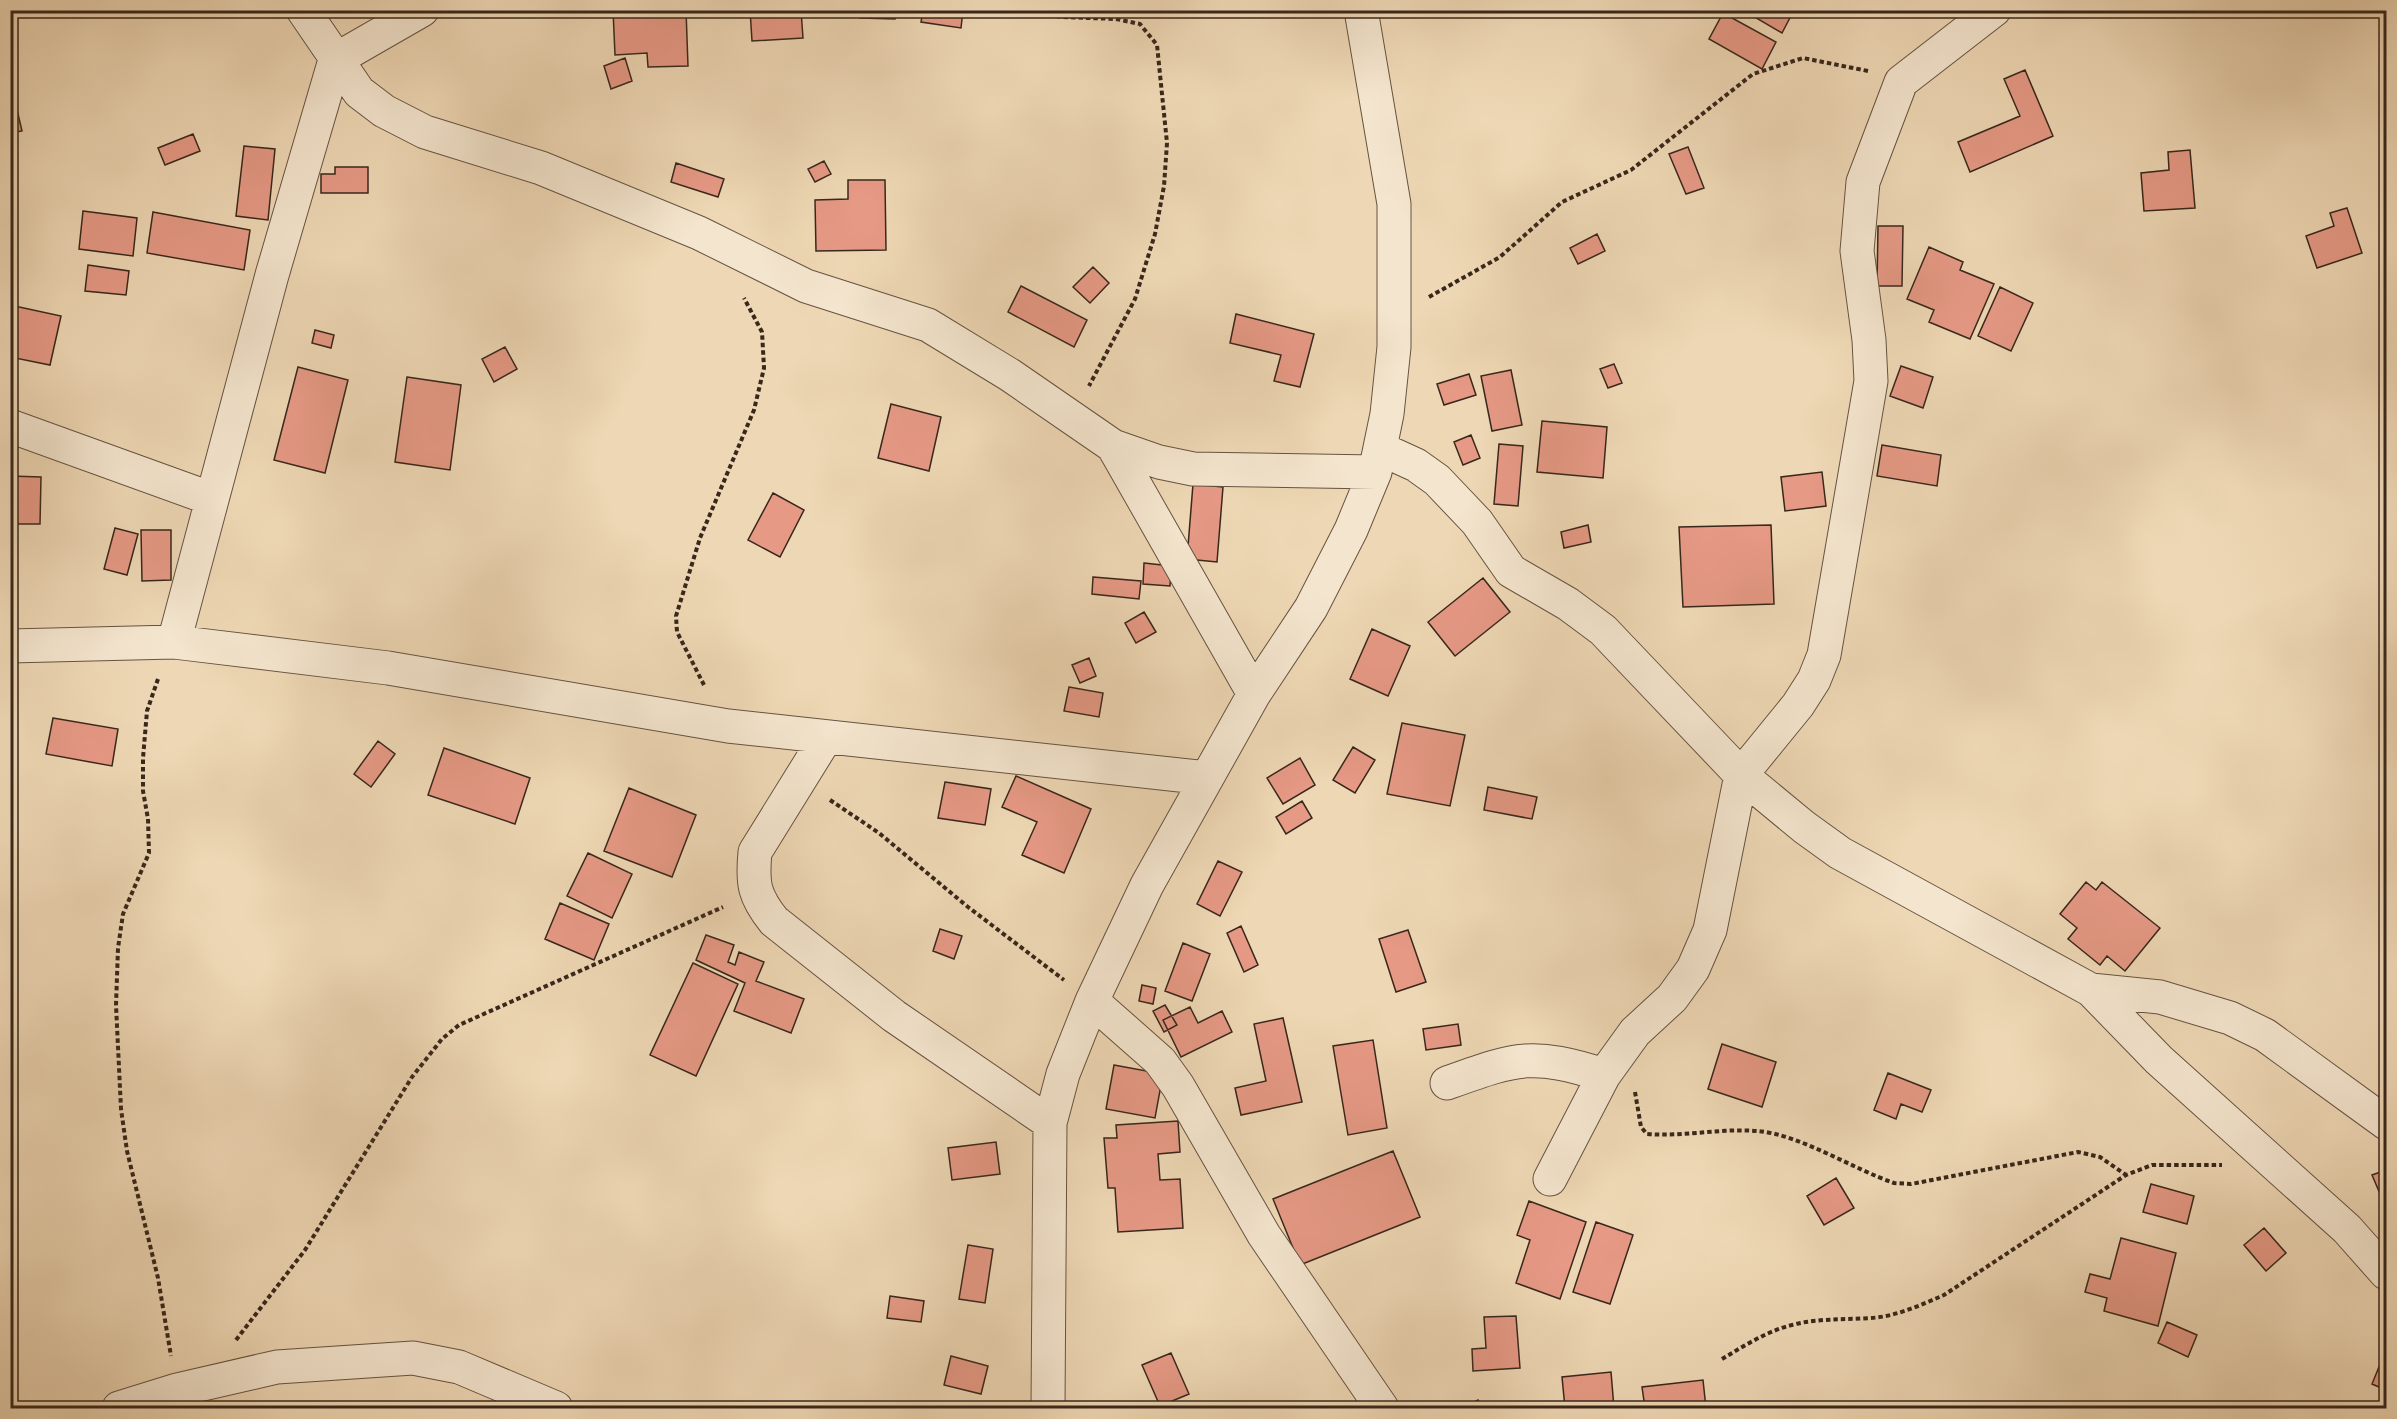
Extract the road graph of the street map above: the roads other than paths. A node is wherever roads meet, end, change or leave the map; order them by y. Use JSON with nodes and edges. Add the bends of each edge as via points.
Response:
{"nodes":[{"id":1,"x":303,"y":10,"type":"edge"},
{"id":2,"x":422,"y":10,"type":"edge"},
{"id":3,"x":1361,"y":10,"type":"edge"},
{"id":4,"x":1994,"y":10,"type":"edge"},
{"id":5,"x":335,"y":60,"type":"junction"},
{"id":6,"x":10,"y":426,"type":"edge"},
{"id":7,"x":1113,"y":446,"type":"junction"},
{"id":8,"x":1378,"y":460,"type":"junction"},
{"id":9,"x":212,"y":499,"type":"junction"},
{"id":10,"x":174,"y":642,"type":"junction"},
{"id":11,"x":10,"y":646,"type":"edge"},
{"id":12,"x":1254,"y":694,"type":"junction"},
{"id":13,"x":825,"y":739,"type":"junction"},
{"id":14,"x":1741,"y":775,"type":"junction"},
{"id":15,"x":1207,"y":778,"type":"junction"},
{"id":16,"x":2091,"y":990,"type":"junction"},
{"id":17,"x":1092,"y":1001,"type":"junction"},
{"id":18,"x":1604,"y":1075,"type":"junction"},
{"id":19,"x":1447,"y":1083,"type":"dead end"},
{"id":20,"x":1050,"y":1123,"type":"junction"},
{"id":21,"x":2386,"y":1123,"type":"edge"},
{"id":22,"x":1550,"y":1179,"type":"dead end"},
{"id":23,"x":2386,"y":1273,"type":"edge"},
{"id":24,"x":119,"y":1408,"type":"edge"},
{"id":25,"x":556,"y":1408,"type":"edge"},
{"id":26,"x":1048,"y":1408,"type":"edge"},
{"id":27,"x":1382,"y":1408,"type":"edge"}],
"edges":[{"from":1,"to":5,"type":"street"},
{"from":2,"to":5,"type":"street"},
{"from":3,"to":8,"type":"street","via":[[1394,204],[1396,311],[1388,414]]},
{"from":4,"to":14,"type":"street","via":[[1901,82],[1863,183],[1857,251],[1871,381],[1824,655],[1798,705]]},
{"from":5,"to":7,"type":"street","via":[[359,93],[425,132],[562,177],[699,233],[806,286],[928,325],[1073,416]]},
{"from":5,"to":9,"type":"street"},
{"from":6,"to":9,"type":"street"},
{"from":7,"to":8,"type":"street","via":[[1193,469]]},
{"from":7,"to":12,"type":"street"},
{"from":8,"to":12,"type":"street","via":[[1351,530],[1311,608]]},
{"from":8,"to":14,"type":"street","via":[[1416,465],[1437,480],[1477,522],[1511,571],[1603,630]]},
{"from":9,"to":10,"type":"street"},
{"from":10,"to":11,"type":"street"},
{"from":10,"to":13,"type":"street","via":[[388,668]]},
{"from":12,"to":15,"type":"street"},
{"from":13,"to":15,"type":"street"},
{"from":13,"to":20,"type":"street","via":[[754,852],[755,892],[760,903],[774,921],[876,1001]]},
{"from":14,"to":16,"type":"street","via":[[1840,853]]},
{"from":14,"to":18,"type":"street","via":[[1710,930],[1693,969],[1672,998],[1635,1032]]},
{"from":15,"to":17,"type":"street","via":[[1147,885]]},
{"from":16,"to":21,"type":"street","via":[[2160,997],[2230,1018],[2265,1035]]},
{"from":16,"to":23,"type":"street","via":[[2159,1060],[2347,1228]]},
{"from":17,"to":20,"type":"street","via":[[1063,1074]]},
{"from":17,"to":27,"type":"street","via":[[1160,1061],[1178,1086],[1264,1235]]},
{"from":18,"to":19,"type":"street","via":[[1562,1062],[1524,1060],[1503,1063]]},
{"from":18,"to":22,"type":"street"},
{"from":20,"to":26,"type":"street"},
{"from":24,"to":25,"type":"street","via":[[277,1367],[413,1358],[459,1367]]}]}
